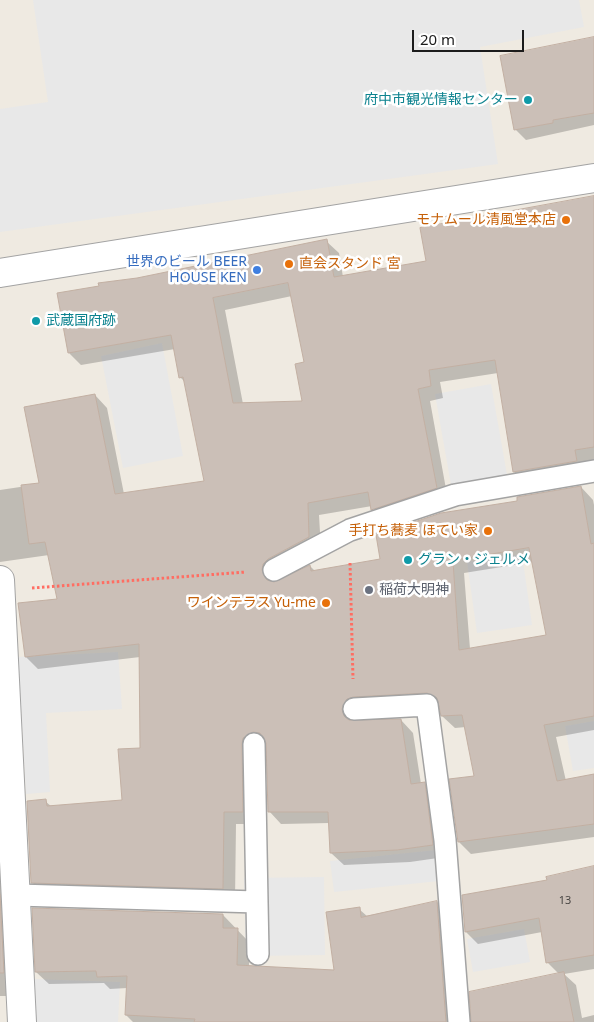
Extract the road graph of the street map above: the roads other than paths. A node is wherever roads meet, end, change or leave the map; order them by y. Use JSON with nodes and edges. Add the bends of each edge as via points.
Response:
{"nodes":[{"id":1,"x":594,"y":178,"type":"edge"},
{"id":2,"x":0,"y":273,"type":"edge"},
{"id":3,"x":594,"y":472,"type":"edge"},
{"id":4,"x":274,"y":570,"type":"road end"},
{"id":5,"x":1,"y":585,"type":"edge"},
{"id":6,"x":354,"y":709,"type":"road end"},
{"id":7,"x":254,"y":744,"type":"dead end"},
{"id":8,"x":17,"y":895,"type":"junction"},
{"id":9,"x":257,"y":902,"type":"junction"},
{"id":10,"x":258,"y":954,"type":"dead end"},
{"id":11,"x":22,"y":1022,"type":"edge"},
{"id":12,"x":459,"y":1022,"type":"edge"}],
"edges":[{"from":1,"to":2,"type":"street"},
{"from":3,"to":4,"type":"lane","via":[[455,495],[350,530]]},
{"from":5,"to":8,"type":"street"},
{"from":6,"to":12,"type":"lane","via":[[427,705],[445,840]]},
{"from":7,"to":9,"type":"lane"},
{"from":8,"to":9,"type":"lane"},
{"from":8,"to":11,"type":"street"},
{"from":9,"to":10,"type":"lane"}]}
